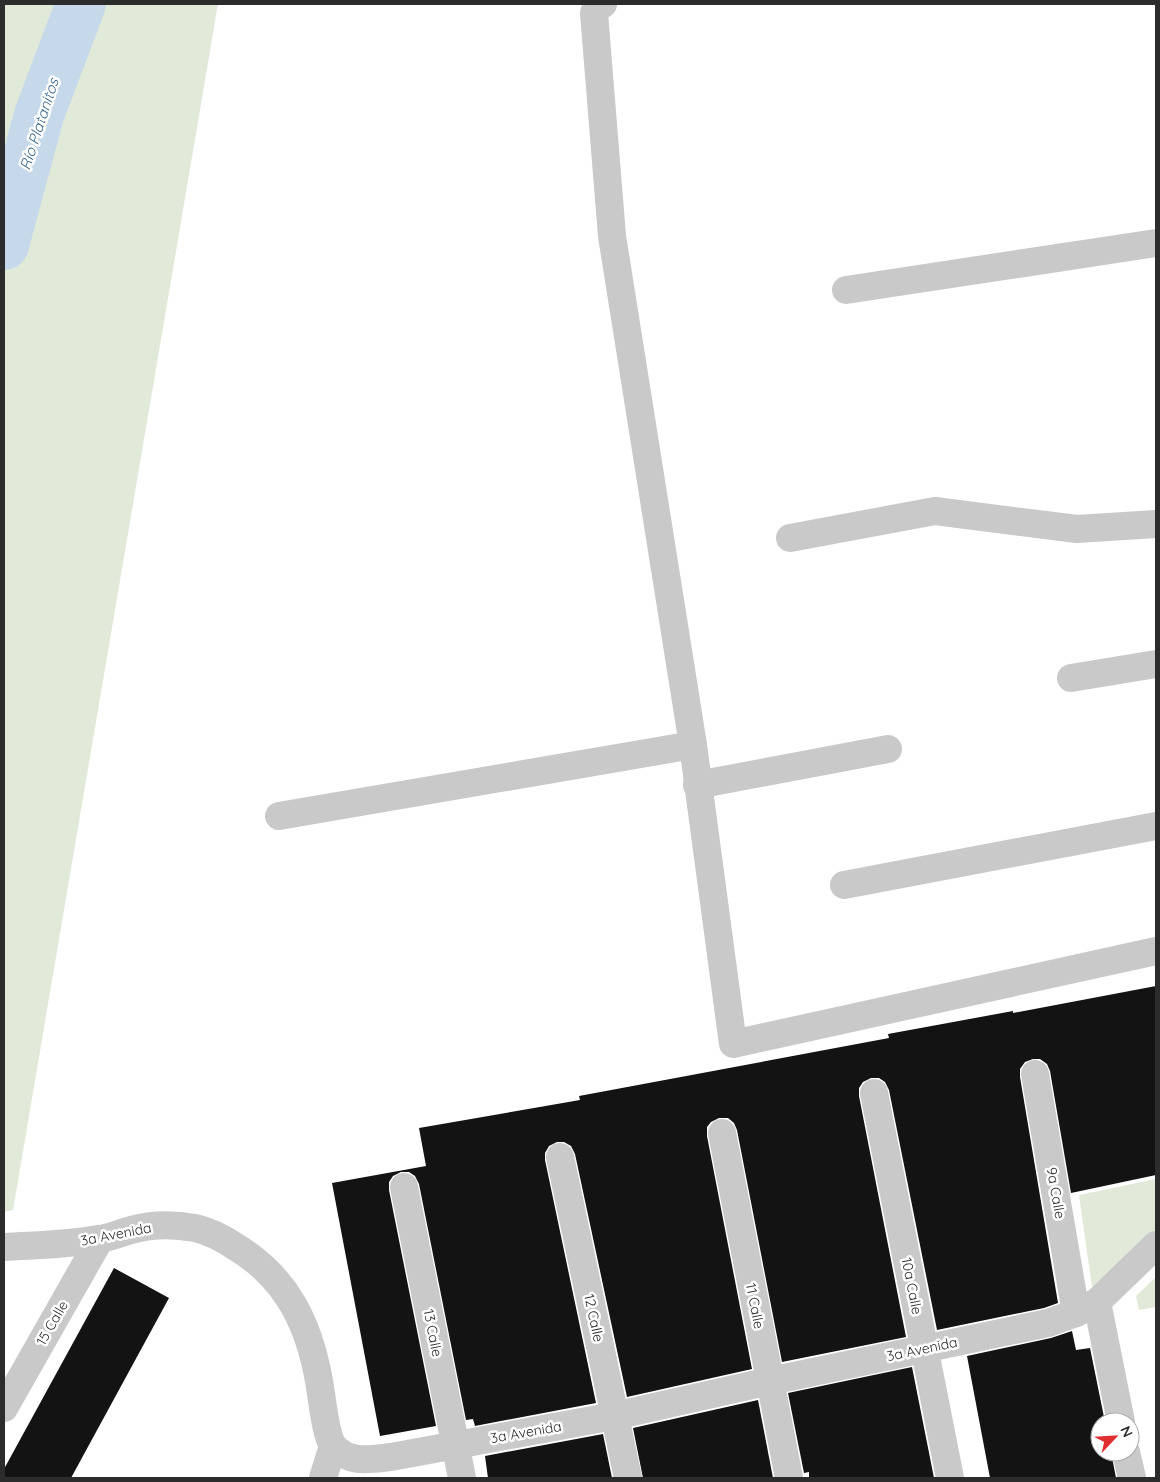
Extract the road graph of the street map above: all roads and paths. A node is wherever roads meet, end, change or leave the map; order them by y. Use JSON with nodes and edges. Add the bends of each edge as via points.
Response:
{"nodes":[{"id":1,"x":603,"y":4,"type":"edge"},
{"id":2,"x":1156,"y":243,"type":"edge"},
{"id":3,"x":846,"y":290,"type":"dead end"},
{"id":4,"x":1156,"y":524,"type":"edge"},
{"id":5,"x":790,"y":538,"type":"dead end"},
{"id":6,"x":1156,"y":664,"type":"edge"},
{"id":7,"x":1071,"y":678,"type":"dead end"},
{"id":8,"x":692,"y":745,"type":"junction"},
{"id":9,"x":888,"y":749,"type":"dead end"},
{"id":10,"x":697,"y":785,"type":"junction"},
{"id":11,"x":279,"y":816,"type":"dead end"},
{"id":12,"x":1156,"y":826,"type":"edge"},
{"id":13,"x":844,"y":885,"type":"dead end"},
{"id":14,"x":1156,"y":951,"type":"edge"},
{"id":15,"x":1034,"y":1074,"type":"dead end"},
{"id":16,"x":874,"y":1093,"type":"dead end"},
{"id":17,"x":722,"y":1133,"type":"dead end"},
{"id":18,"x":560,"y":1157,"type":"dead end"},
{"id":19,"x":404,"y":1187,"type":"dead end"},
{"id":20,"x":100,"y":1239,"type":"junction"},
{"id":21,"x":1156,"y":1245,"type":"edge"},
{"id":22,"x":4,"y":1247,"type":"edge"},
{"id":23,"x":1087,"y":1307,"type":"junction"},
{"id":24,"x":925,"y":1349,"type":"junction"},
{"id":25,"x":770,"y":1381,"type":"junction"},
{"id":26,"x":4,"y":1408,"type":"edge"},
{"id":27,"x":1118,"y":1412,"type":"edge"},
{"id":28,"x":614,"y":1416,"type":"junction"},
{"id":29,"x":455,"y":1444,"type":"junction"},
{"id":30,"x":333,"y":1446,"type":"junction"},
{"id":31,"x":1128,"y":1462,"type":"edge"},
{"id":32,"x":323,"y":1478,"type":"edge"},
{"id":33,"x":462,"y":1478,"type":"edge"},
{"id":34,"x":628,"y":1478,"type":"edge"},
{"id":35,"x":789,"y":1478,"type":"edge"},
{"id":36,"x":950,"y":1478,"type":"edge"},
{"id":37,"x":1132,"y":1478,"type":"edge"}],
"edges":[{"from":1,"to":8,"type":"street","via":[[594,13],[612,236]]},
{"from":2,"to":3,"type":"street"},
{"from":4,"to":5,"type":"street","via":[[1078,529],[935,512]]},
{"from":6,"to":7,"type":"street"},
{"from":8,"to":10,"type":"street"},
{"from":8,"to":11,"type":"street"},
{"from":9,"to":10,"type":"street"},
{"from":10,"to":14,"type":"street","via":[[733,1044]]},
{"from":12,"to":13,"type":"street"},
{"from":15,"to":23,"type":"street","name":"9a Calle"},
{"from":16,"to":24,"type":"street","name":"10a Calle"},
{"from":17,"to":25,"type":"street","name":"11 Calle"},
{"from":18,"to":28,"type":"street","name":"12 Calle"},
{"from":19,"to":29,"type":"street","name":"13 Calle"},
{"from":20,"to":22,"type":"street","name":"3a Avenida"},
{"from":20,"to":26,"type":"street","name":"15 Calle"},
{"from":20,"to":30,"type":"street","name":"3a Avenida","via":[[162,1225],[196,1229],[223,1239],[254,1258],[278,1282],[297,1311],[312,1348]]},
{"from":21,"to":23,"type":"street","name":"3a Avenida"},
{"from":23,"to":24,"type":"street","name":"3a Avenida","via":[[1048,1324]]},
{"from":23,"to":27,"type":"street","name":"9a Calle"},
{"from":24,"to":25,"type":"street","name":"3a Avenida"},
{"from":24,"to":36,"type":"street","name":"10a Calle"},
{"from":25,"to":28,"type":"street","name":"3a Avenida"},
{"from":25,"to":35,"type":"street","name":"11 Calle"},
{"from":28,"to":29,"type":"street","name":"3a Avenida"},
{"from":28,"to":34,"type":"street","name":"12 Calle"},
{"from":29,"to":30,"type":"street","name":"3a Avenida","via":[[391,1458],[359,1460]]},
{"from":29,"to":33,"type":"street","name":"13 Calle"},
{"from":30,"to":32,"type":"street"},
{"from":31,"to":37,"type":"street"}]}
